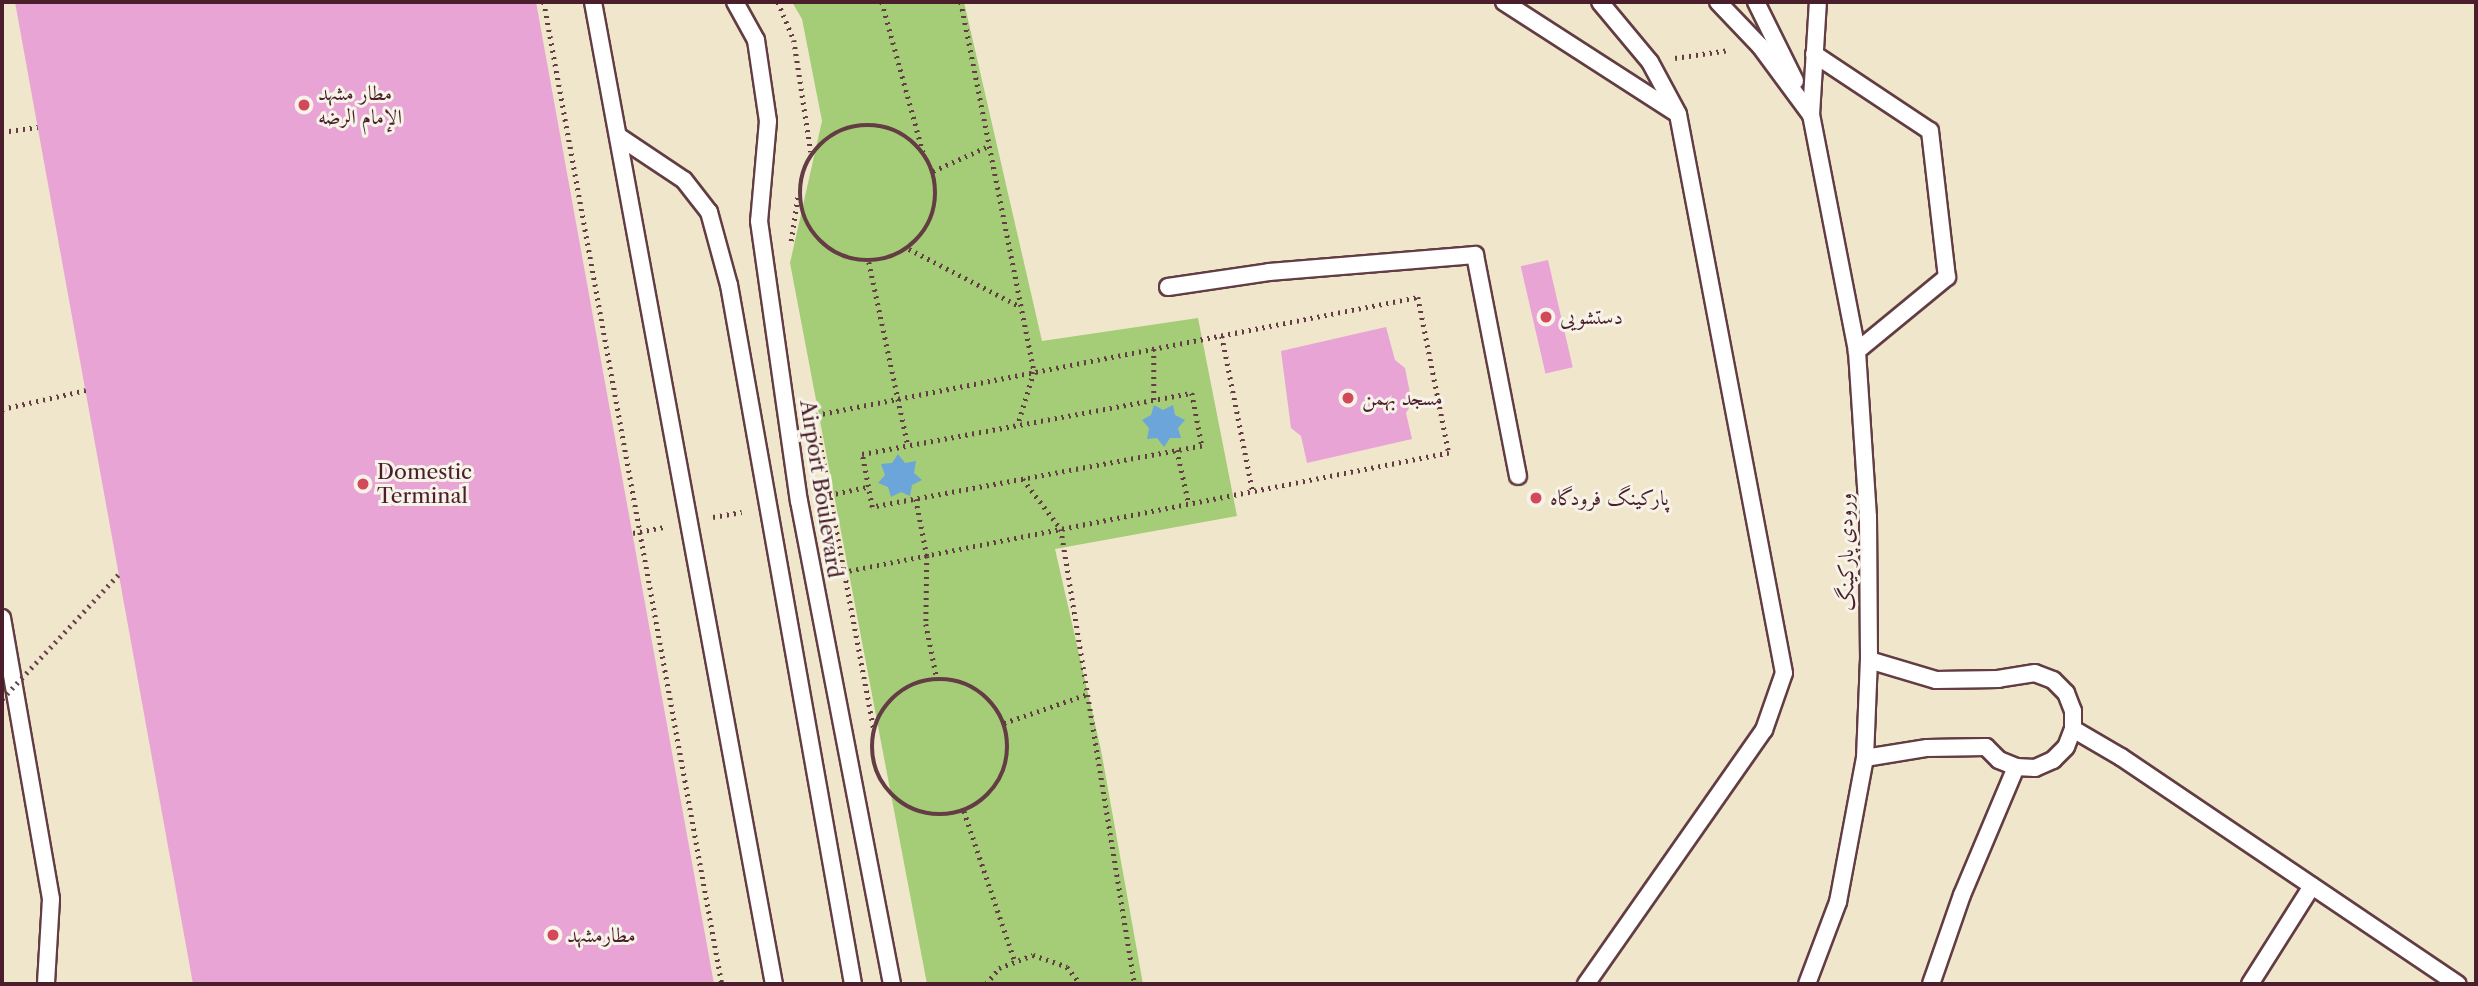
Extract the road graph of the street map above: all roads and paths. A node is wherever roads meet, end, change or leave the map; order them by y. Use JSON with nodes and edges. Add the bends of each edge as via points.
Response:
{"nodes":[{"id":1,"x":544,"y":2,"type":"edge"},
{"id":2,"x":593,"y":2,"type":"edge"},
{"id":3,"x":735,"y":2,"type":"edge"},
{"id":4,"x":778,"y":2,"type":"edge"},
{"id":5,"x":882,"y":2,"type":"edge"},
{"id":6,"x":961,"y":2,"type":"edge"},
{"id":7,"x":1504,"y":2,"type":"edge"},
{"id":8,"x":1600,"y":2,"type":"edge"},
{"id":9,"x":1718,"y":2,"type":"edge"},
{"id":10,"x":1756,"y":2,"type":"edge"},
{"id":11,"x":1818,"y":2,"type":"edge"},
{"id":12,"x":1760,"y":46,"type":"junction"},
{"id":13,"x":1814,"y":54,"type":"junction"},
{"id":14,"x":1650,"y":62,"type":"junction"},
{"id":15,"x":1678,"y":114,"type":"junction"},
{"id":16,"x":1811,"y":115,"type":"junction"},
{"id":17,"x":38,"y":127,"type":"dead end"},
{"id":18,"x":2,"y":132,"type":"edge"},
{"id":19,"x":618,"y":136,"type":"junction"},
{"id":20,"x":989,"y":146,"type":"junction"},
{"id":21,"x":923,"y":152,"type":"junction"},
{"id":22,"x":811,"y":153,"type":"junction"},
{"id":23,"x":933,"y":172,"type":"junction"},
{"id":24,"x":798,"y":194,"type":"junction"},
{"id":25,"x":909,"y":248,"type":"junction"},
{"id":26,"x":789,"y":249,"type":"dead end"},
{"id":27,"x":869,"y":262,"type":"junction"},
{"id":28,"x":1168,"y":287,"type":"dead end"},
{"id":29,"x":1021,"y":307,"type":"junction"},
{"id":30,"x":1222,"y":335,"type":"junction"},
{"id":31,"x":1154,"y":349,"type":"junction"},
{"id":32,"x":1857,"y":351,"type":"junction"},
{"id":33,"x":1034,"y":372,"type":"junction"},
{"id":34,"x":86,"y":390,"type":"dead end"},
{"id":35,"x":896,"y":399,"type":"junction"},
{"id":36,"x":1154,"y":400,"type":"junction"},
{"id":37,"x":813,"y":402,"type":"dead end"},
{"id":38,"x":2,"y":409,"type":"edge"},
{"id":39,"x":816,"y":415,"type":"junction"},
{"id":40,"x":1018,"y":425,"type":"junction"},
{"id":41,"x":908,"y":445,"type":"junction"},
{"id":42,"x":1177,"y":450,"type":"junction"},
{"id":43,"x":1518,"y":476,"type":"dead end"},
{"id":44,"x":1023,"y":479,"type":"junction"},
{"id":45,"x":1253,"y":492,"type":"junction"},
{"id":46,"x":916,"y":499,"type":"junction"},
{"id":47,"x":1189,"y":505,"type":"junction"},
{"id":48,"x":1061,"y":529,"type":"junction"},
{"id":49,"x":927,"y":556,"type":"junction"},
{"id":50,"x":845,"y":572,"type":"junction"},
{"id":51,"x":119,"y":574,"type":"dead end"},
{"id":52,"x":2,"y":618,"type":"edge"},
{"id":53,"x":1869,"y":660,"type":"junction"},
{"id":54,"x":937,"y":679,"type":"junction"},
{"id":55,"x":1085,"y":695,"type":"junction"},
{"id":56,"x":2,"y":699,"type":"edge"},
{"id":57,"x":1004,"y":723,"type":"junction"},
{"id":58,"x":874,"y":729,"type":"junction"},
{"id":59,"x":2073,"y":730,"type":"junction"},
{"id":60,"x":1865,"y":758,"type":"junction"},
{"id":61,"x":2016,"y":767,"type":"junction"},
{"id":62,"x":964,"y":811,"type":"junction"},
{"id":63,"x":2312,"y":886,"type":"junction"},
{"id":64,"x":1014,"y":958,"type":"junction"},
{"id":65,"x":46,"y":984,"type":"edge"},
{"id":66,"x":722,"y":984,"type":"edge"},
{"id":67,"x":774,"y":984,"type":"edge"},
{"id":68,"x":853,"y":984,"type":"edge"},
{"id":69,"x":892,"y":984,"type":"edge"},
{"id":70,"x":986,"y":984,"type":"edge"},
{"id":71,"x":1081,"y":984,"type":"edge"},
{"id":72,"x":1135,"y":984,"type":"edge"},
{"id":73,"x":1586,"y":984,"type":"edge"},
{"id":74,"x":1807,"y":984,"type":"edge"},
{"id":75,"x":1931,"y":984,"type":"edge"},
{"id":76,"x":2250,"y":984,"type":"edge"},
{"id":77,"x":2458,"y":984,"type":"edge"}],
"edges":[{"from":1,"to":66,"type":"path"},
{"from":2,"to":19,"type":"lane"},
{"from":3,"to":69,"type":"lane","name":"Airport Boulevard","via":[[755,40],[768,121],[759,221],[799,500]]},
{"from":4,"to":22,"type":"path","via":[[794,40]]},
{"from":5,"to":21,"type":"path"},
{"from":6,"to":20,"type":"path"},
{"from":7,"to":15,"type":"lane"},
{"from":8,"to":14,"type":"lane"},
{"from":9,"to":12,"type":"lane"},
{"from":10,"to":16,"type":"lane"},
{"from":11,"to":13,"type":"lane"},
{"from":12,"to":14,"type":"path"},
{"from":12,"to":16,"type":"lane"},
{"from":13,"to":16,"type":"lane"},
{"from":13,"to":32,"type":"lane","via":[[1930,131],[1947,277]]},
{"from":14,"to":15,"type":"lane"},
{"from":15,"to":73,"type":"lane","via":[[1784,673],[1764,730]]},
{"from":16,"to":32,"type":"lane","name":"ورودی پارکینگ"},
{"from":17,"to":18,"type":"path"},
{"from":19,"to":67,"type":"lane"},
{"from":19,"to":68,"type":"lane","via":[[684,180],[709,212],[726,273]]},
{"from":20,"to":23,"type":"path"},
{"from":20,"to":29,"type":"path"},
{"from":21,"to":22,"type":"path","via":[[898,132],[867,124],[826,138]]},
{"from":21,"to":23,"type":"path"},
{"from":22,"to":24,"type":"path"},
{"from":23,"to":25,"type":"path","via":[[933,214]]},
{"from":24,"to":26,"type":"path"},
{"from":24,"to":27,"type":"path","via":[[812,234],[837,254]]},
{"from":25,"to":27,"type":"path","via":[[890,259]]},
{"from":25,"to":29,"type":"path"},
{"from":27,"to":35,"type":"path"},
{"from":28,"to":43,"type":"lane","via":[[1269,272],[1475,255]]},
{"from":29,"to":33,"type":"path"},
{"from":30,"to":31,"type":"path"},
{"from":30,"to":45,"type":"path"},
{"from":30,"to":45,"type":"path","via":[[1418,297],[1426,336],[1449,453]]},
{"from":31,"to":33,"type":"path"},
{"from":31,"to":36,"type":"path"},
{"from":32,"to":53,"type":"lane","name":"ورودی پارکینگ","via":[[1868,517]]},
{"from":33,"to":35,"type":"path"},
{"from":33,"to":40,"type":"path"},
{"from":34,"to":38,"type":"path"},
{"from":35,"to":39,"type":"path"},
{"from":35,"to":41,"type":"path"},
{"from":36,"to":40,"type":"path"},
{"from":36,"to":42,"type":"path","via":[[1192,393],[1202,446]]},
{"from":37,"to":39,"type":"path"},
{"from":39,"to":50,"type":"path"},
{"from":40,"to":41,"type":"path"},
{"from":41,"to":46,"type":"path","via":[[862,454],[872,507]]},
{"from":42,"to":44,"type":"path"},
{"from":42,"to":47,"type":"path"},
{"from":44,"to":46,"type":"path"},
{"from":44,"to":48,"type":"path"},
{"from":45,"to":47,"type":"path"},
{"from":46,"to":49,"type":"path"},
{"from":47,"to":48,"type":"path"},
{"from":48,"to":49,"type":"path"},
{"from":48,"to":55,"type":"path"},
{"from":49,"to":50,"type":"path"},
{"from":49,"to":54,"type":"path","via":[[926,624]]},
{"from":50,"to":58,"type":"path"},
{"from":51,"to":56,"type":"path","bridge":true},
{"from":52,"to":65,"type":"lane","via":[[51,899]]},
{"from":53,"to":59,"type":"lane","via":[[1936,680],[2035,673],[2053,680],[2066,693],[2073,711]]},
{"from":53,"to":60,"type":"lane","name":"ورودی پارکینگ"},
{"from":54,"to":57,"type":"path","via":[[978,690]]},
{"from":54,"to":58,"type":"path","via":[[897,694]]},
{"from":55,"to":57,"type":"path"},
{"from":55,"to":72,"type":"path"},
{"from":57,"to":62,"type":"path","via":[[1006,765],[997,785]]},
{"from":58,"to":62,"type":"path","via":[[876,771],[894,797],[922,813],[943,816]]},
{"from":59,"to":61,"type":"lane","via":[[2066,747],[2053,760],[2035,768]]},
{"from":59,"to":63,"type":"lane"},
{"from":60,"to":61,"type":"lane","via":[[1927,748],[1986,747],[1999,760]]},
{"from":60,"to":74,"type":"lane","name":"ورودی پارکینگ","via":[[1838,902]]},
{"from":61,"to":75,"type":"lane","via":[[1962,895]]},
{"from":62,"to":64,"type":"path"},
{"from":63,"to":76,"type":"lane"},
{"from":63,"to":77,"type":"lane"},
{"from":64,"to":70,"type":"path"},
{"from":64,"to":71,"type":"path","via":[[1051,958],[1068,967]]}]}
